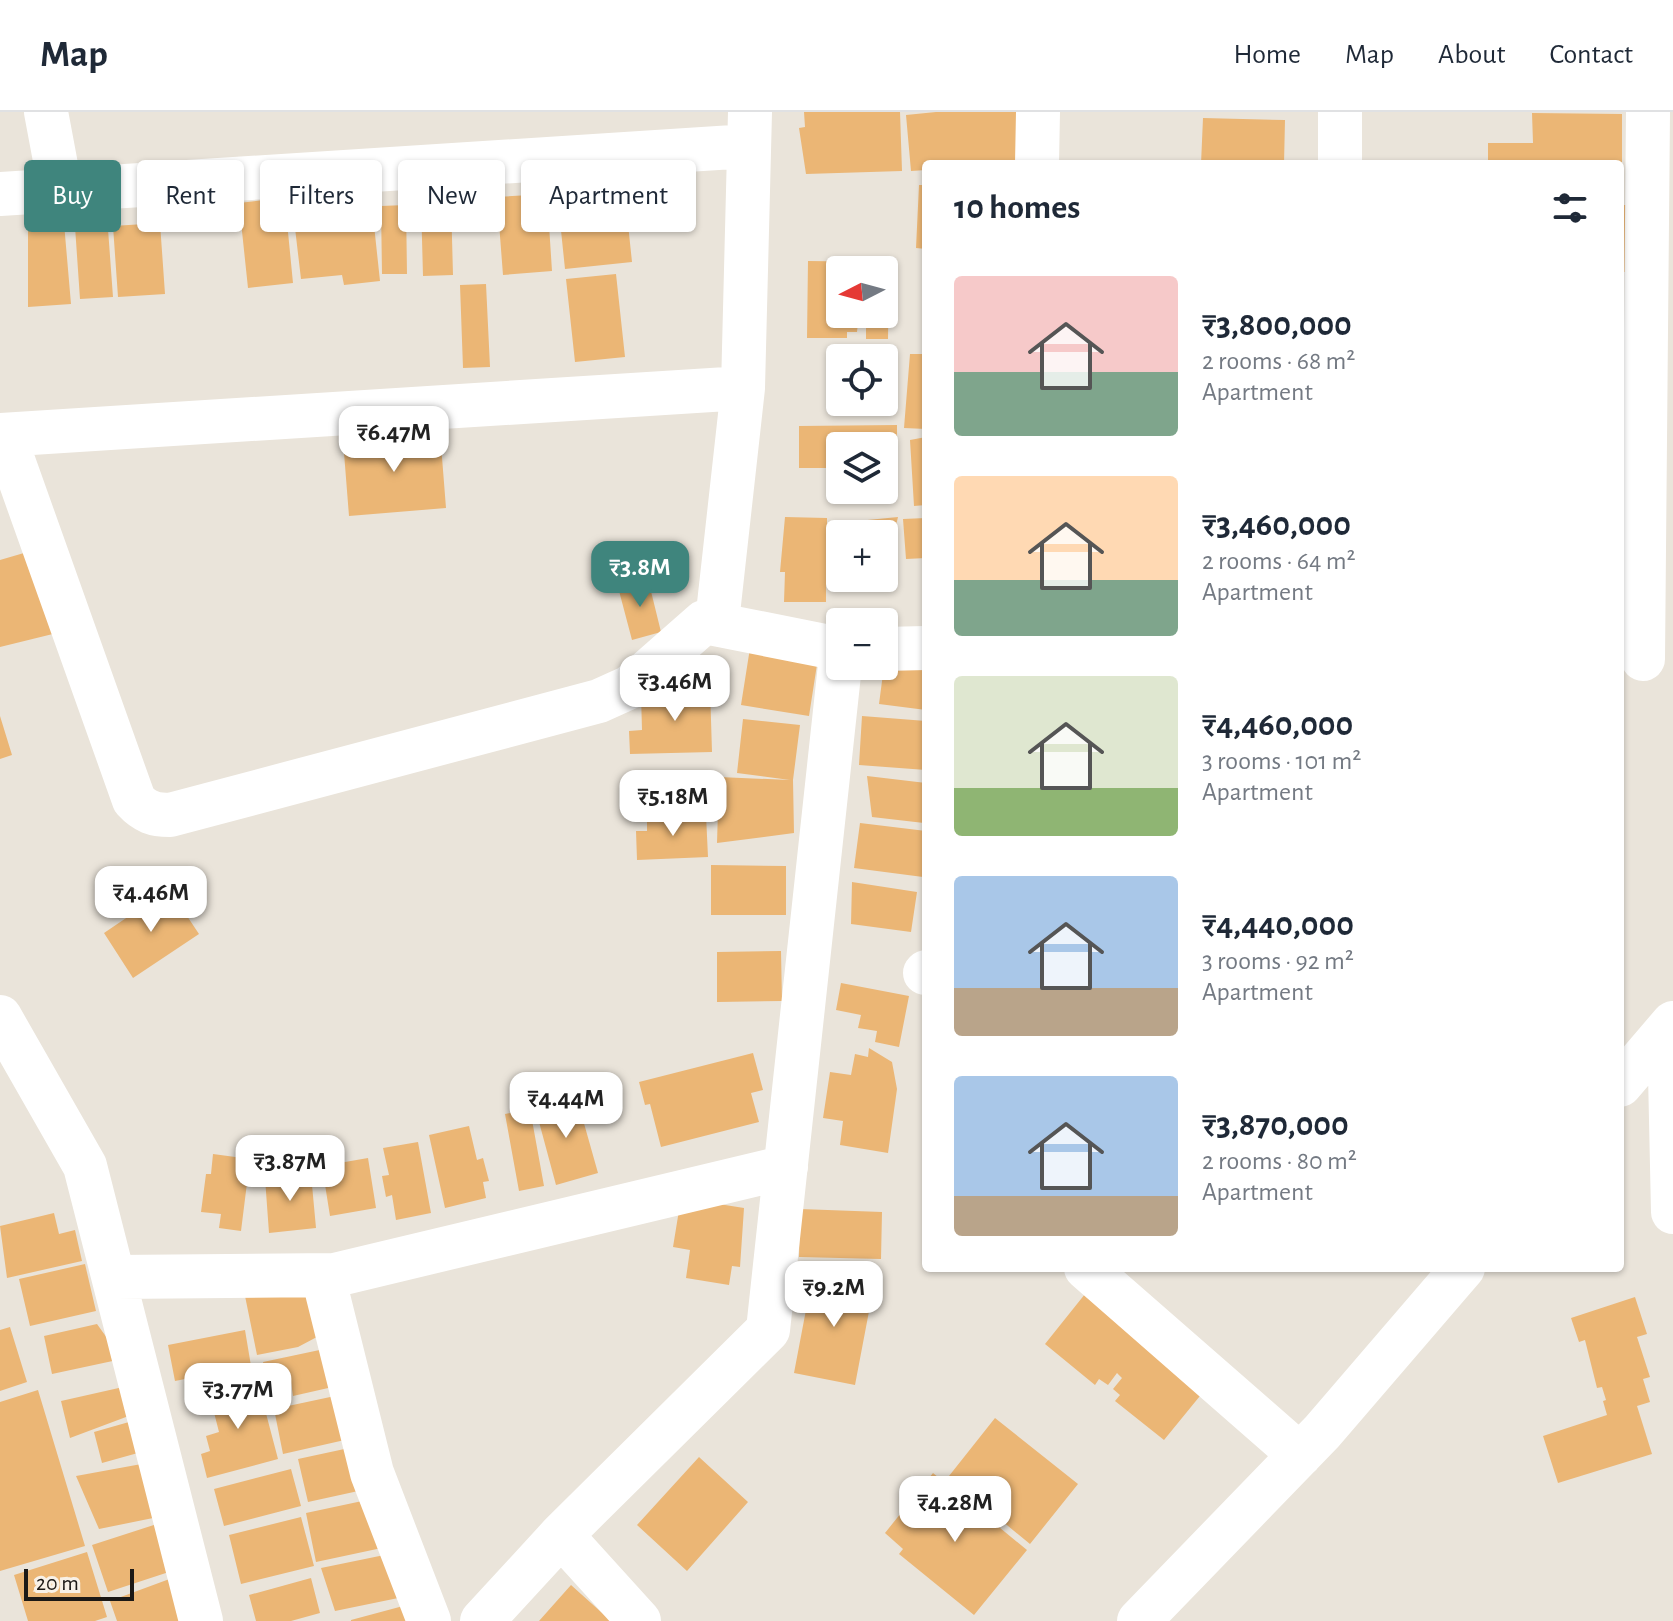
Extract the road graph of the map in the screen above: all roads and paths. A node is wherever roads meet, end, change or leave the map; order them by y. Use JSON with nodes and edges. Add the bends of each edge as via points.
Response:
{"nodes":[{"id":1,"x":46,"y":112,"type":"edge"},
{"id":2,"x":1038,"y":112,"type":"edge"},
{"id":3,"x":1340,"y":112,"type":"edge"},
{"id":4,"x":1648,"y":112,"type":"edge"},
{"id":5,"x":750,"y":129,"type":"edge"},
{"id":6,"x":55,"y":160,"type":"edge"},
{"id":7,"x":1037,"y":160,"type":"edge"},
{"id":8,"x":1340,"y":160,"type":"edge"},
{"id":9,"x":121,"y":187,"type":"edge"},
{"id":10,"x":24,"y":193,"type":"edge"},
{"id":11,"x":0,"y":194,"type":"edge"},
{"id":12,"x":743,"y":388,"type":"junction"},
{"id":13,"x":2,"y":435,"type":"edge"},
{"id":14,"x":717,"y":622,"type":"junction"},
{"id":15,"x":826,"y":646,"type":"edge"},
{"id":16,"x":922,"y":648,"type":"edge"},
{"id":17,"x":898,"y":649,"type":"edge"},
{"id":18,"x":1645,"y":659,"type":"edge"},
{"id":19,"x":838,"y":680,"type":"edge"},
{"id":20,"x":0,"y":1017,"type":"edge"},
{"id":21,"x":1671,"y":1026,"type":"edge"},
{"id":22,"x":1624,"y":1080,"type":"edge"},
{"id":23,"x":786,"y":1167,"type":"junction"},
{"id":24,"x":1673,"y":1212,"type":"edge"},
{"id":25,"x":1091,"y":1272,"type":"edge"},
{"id":26,"x":1460,"y":1272,"type":"edge"},
{"id":27,"x":323,"y":1276,"type":"junction"},
{"id":28,"x":116,"y":1277,"type":"junction"},
{"id":29,"x":1300,"y":1455,"type":"junction"},
{"id":30,"x":561,"y":1535,"type":"junction"},
{"id":31,"x":201,"y":1621,"type":"edge"},
{"id":32,"x":429,"y":1621,"type":"edge"},
{"id":33,"x":482,"y":1621,"type":"edge"},
{"id":34,"x":639,"y":1621,"type":"edge"},
{"id":35,"x":1139,"y":1621,"type":"edge"}],
"edges":[{"from":1,"to":6,"type":"street"},
{"from":2,"to":7,"type":"street"},
{"from":3,"to":8,"type":"street"},
{"from":4,"to":18,"type":"street"},
{"from":5,"to":9,"type":"street"},
{"from":5,"to":12,"type":"street"},
{"from":10,"to":11,"type":"street"},
{"from":12,"to":13,"type":"street"},
{"from":12,"to":14,"type":"street"},
{"from":13,"to":14,"type":"street","via":[[134,800],[157,815],[599,701],[659,665],[693,629]]},
{"from":14,"to":15,"type":"street"},
{"from":16,"to":17,"type":"street"},
{"from":19,"to":23,"type":"street"},
{"from":20,"to":28,"type":"street","via":[[85,1166]]},
{"from":21,"to":22,"type":"street"},
{"from":21,"to":24,"type":"street"},
{"from":23,"to":27,"type":"street"},
{"from":23,"to":30,"type":"street","via":[[768,1330]]},
{"from":25,"to":29,"type":"street"},
{"from":26,"to":29,"type":"street"},
{"from":27,"to":28,"type":"street"},
{"from":27,"to":32,"type":"street","via":[[372,1473]]},
{"from":28,"to":31,"type":"street"},
{"from":29,"to":35,"type":"street"},
{"from":30,"to":33,"type":"street"},
{"from":30,"to":34,"type":"street"}]}
